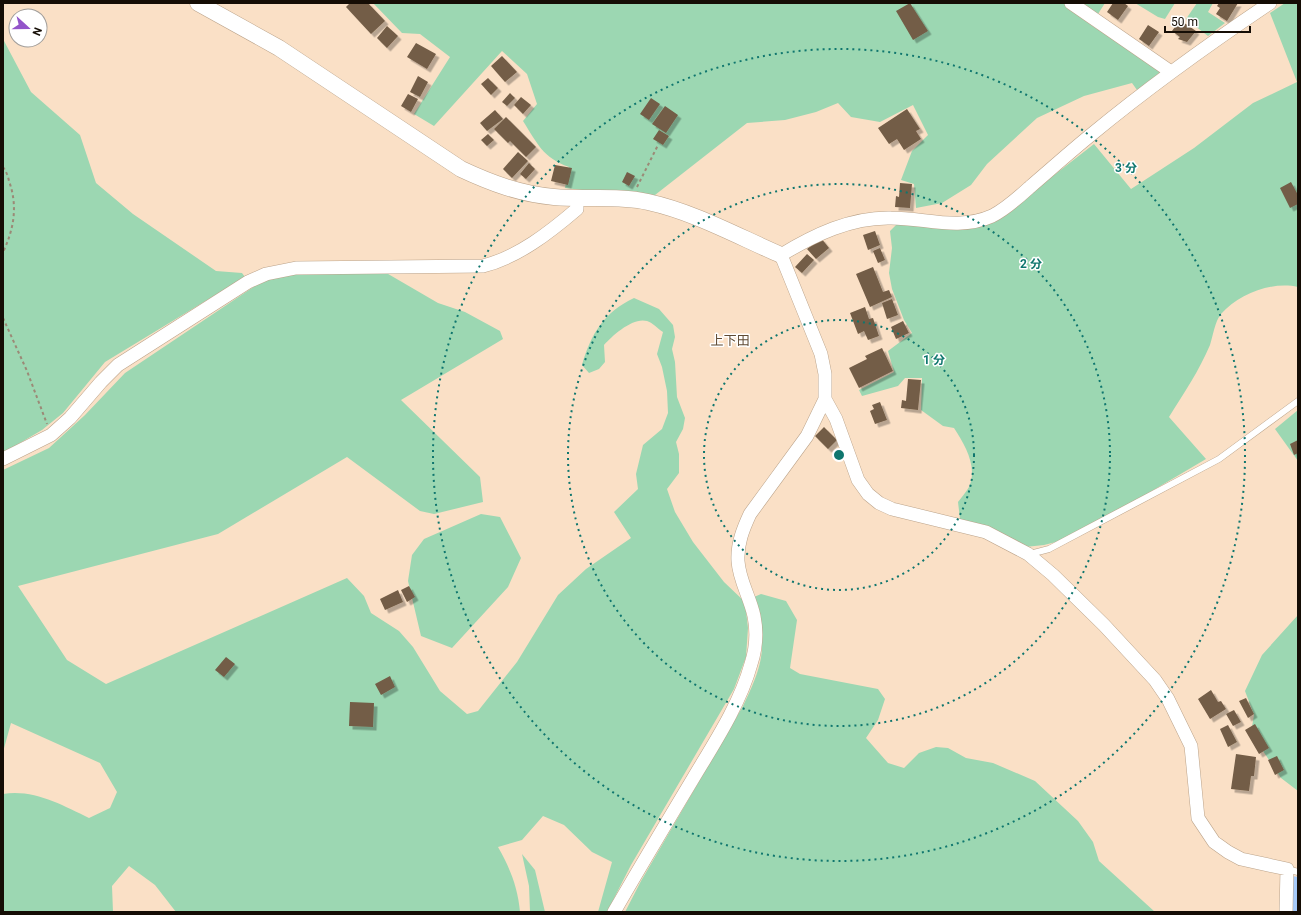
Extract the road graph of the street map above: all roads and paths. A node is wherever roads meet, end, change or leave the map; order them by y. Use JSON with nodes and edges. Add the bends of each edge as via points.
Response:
{"nodes":[{"id":1,"x":198,"y":3,"type":"edge"},
{"id":2,"x":1071,"y":3,"type":"edge"},
{"id":3,"x":1268,"y":3,"type":"edge"},
{"id":4,"x":1171,"y":72,"type":"junction"},
{"id":5,"x":658,"y":145,"type":"dead end"},
{"id":6,"x":3,"y":167,"type":"edge"},
{"id":7,"x":577,"y":198,"type":"junction"},
{"id":8,"x":631,"y":200,"type":"junction"},
{"id":9,"x":3,"y":252,"type":"edge"},
{"id":10,"x":781,"y":255,"type":"junction"},
{"id":11,"x":3,"y":318,"type":"edge"},
{"id":12,"x":825,"y":399,"type":"junction"},
{"id":13,"x":1298,"y":401,"type":"edge"},
{"id":14,"x":51,"y":435,"type":"junction"},
{"id":15,"x":3,"y":458,"type":"edge"},
{"id":16,"x":1028,"y":554,"type":"junction"},
{"id":17,"x":1293,"y":870,"type":"edge"},
{"id":18,"x":614,"y":912,"type":"edge"},
{"id":19,"x":1286,"y":912,"type":"edge"}],
"edges":[{"from":1,"to":7,"type":"street","via":[[292,56],[461,169],[522,193]]},
{"from":2,"to":4,"type":"street"},
{"from":3,"to":4,"type":"street"},
{"from":4,"to":10,"type":"street","via":[[994,215],[962,224],[890,218],[867,220],[810,238]]},
{"from":5,"to":8,"type":"path"},
{"from":6,"to":9,"type":"path","via":[[14,194],[15,214]]},
{"from":7,"to":8,"type":"street"},
{"from":7,"to":14,"type":"street","via":[[577,209],[559,225],[501,261],[483,266],[296,268],[254,279],[118,365]]},
{"from":8,"to":10,"type":"street","via":[[646,201],[678,210]]},
{"from":10,"to":12,"type":"street","via":[[821,354],[825,374]]},
{"from":11,"to":14,"type":"path","via":[[27,371]]},
{"from":12,"to":16,"type":"street","via":[[836,419],[858,480],[868,494],[879,502],[907,514],[986,532]]},
{"from":12,"to":18,"type":"street","via":[[807,436],[750,514],[743,528],[738,560],[740,575],[754,616],[756,635],[752,663],[739,695],[716,741]]},
{"from":13,"to":16,"type":"lane","via":[[1219,459],[1049,549]]},
{"from":14,"to":15,"type":"street"},
{"from":16,"to":17,"type":"street","via":[[1104,626],[1155,680],[1168,699],[1191,746],[1198,818],[1214,842],[1241,858]]},
{"from":17,"to":19,"type":"street"}]}
